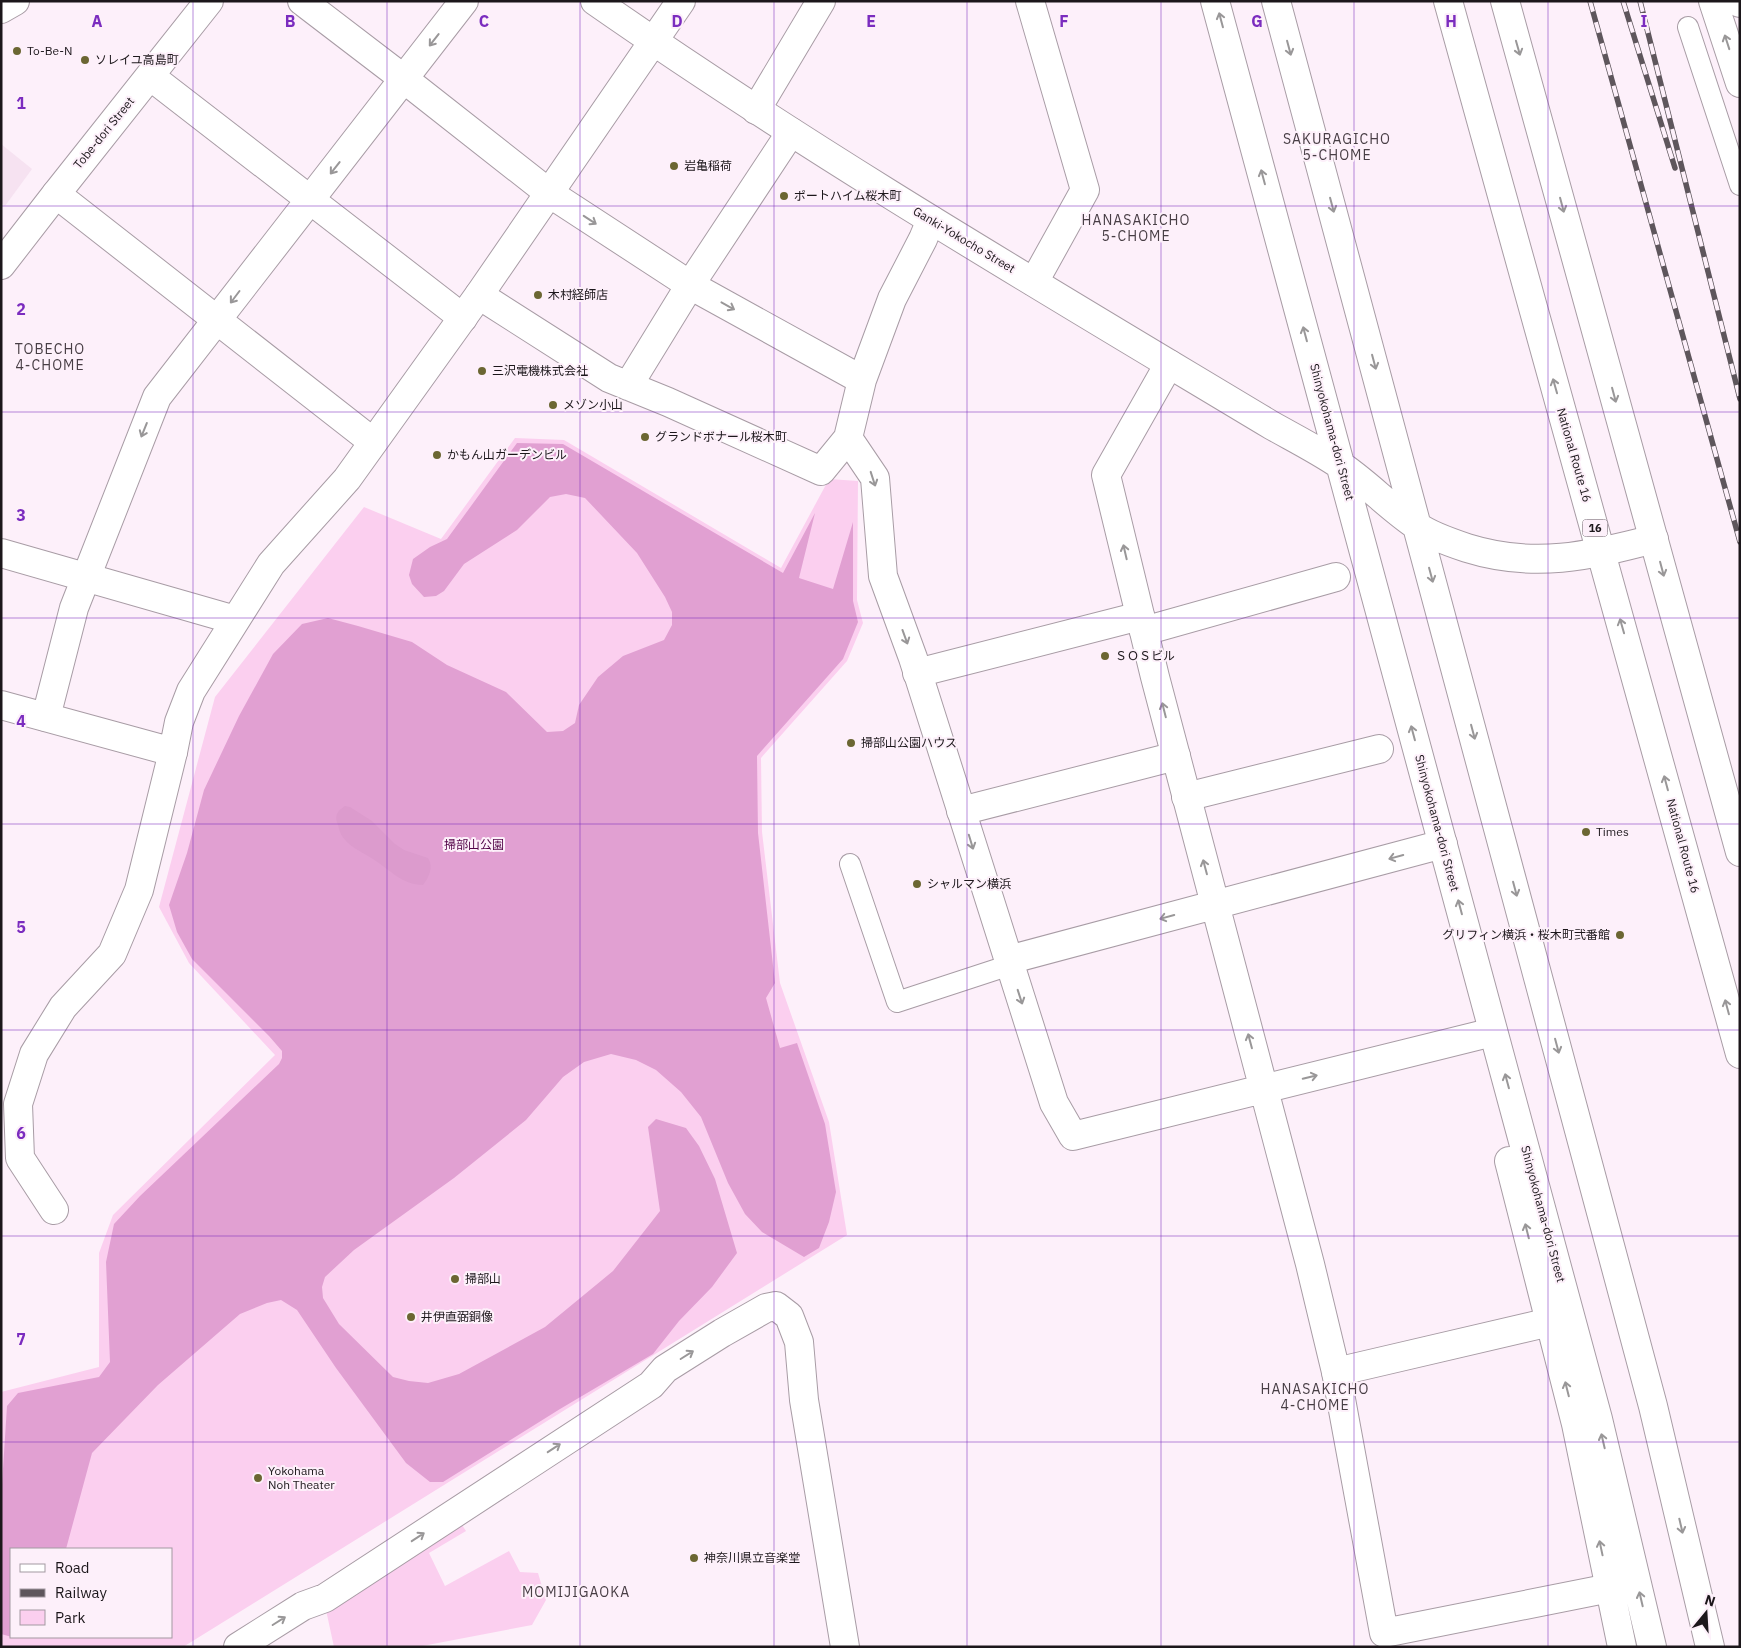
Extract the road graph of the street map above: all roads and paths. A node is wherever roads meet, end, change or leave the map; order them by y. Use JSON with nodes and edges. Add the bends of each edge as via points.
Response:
{"nodes":[{"id":1,"x":15,"y":1,"type":"edge"},
{"id":2,"x":209,"y":1,"type":"edge"},
{"id":3,"x":302,"y":1,"type":"edge"},
{"id":4,"x":464,"y":1,"type":"edge"},
{"id":5,"x":595,"y":1,"type":"edge"},
{"id":6,"x":681,"y":1,"type":"edge"},
{"id":7,"x":821,"y":1,"type":"edge"},
{"id":8,"x":1030,"y":1,"type":"edge"},
{"id":9,"x":1216,"y":1,"type":"edge"},
{"id":10,"x":1276,"y":1,"type":"edge"},
{"id":11,"x":1448,"y":1,"type":"edge"},
{"id":12,"x":1505,"y":1,"type":"edge"},
{"id":13,"x":1713,"y":1,"type":"edge"},
{"id":14,"x":1,"y":9,"type":"edge"},
{"id":15,"x":1688,"y":27,"type":"dead end"},
{"id":16,"x":654,"y":42,"type":"junction"},
{"id":17,"x":150,"y":76,"type":"junction"},
{"id":18,"x":404,"y":79,"type":"junction"},
{"id":19,"x":1740,"y":83,"type":"edge"},
{"id":20,"x":756,"y":110,"type":"junction"},
{"id":21,"x":791,"y":132,"type":"junction"},
{"id":22,"x":1740,"y":185,"type":"edge"},
{"id":23,"x":56,"y":194,"type":"junction"},
{"id":24,"x":549,"y":194,"type":"junction"},
{"id":25,"x":310,"y":200,"type":"junction"},
{"id":26,"x":931,"y":220,"type":"junction"},
{"id":27,"x":2,"y":264,"type":"edge"},
{"id":28,"x":1034,"y":282,"type":"junction"},
{"id":29,"x":690,"y":284,"type":"junction"},
{"id":30,"x":479,"y":295,"type":"junction"},
{"id":31,"x":463,"y":318,"type":"junction"},
{"id":32,"x":218,"y":320,"type":"junction"},
{"id":33,"x":1169,"y":364,"type":"junction"},
{"id":34,"x":862,"y":380,"type":"junction"},
{"id":35,"x":628,"y":386,"type":"junction"},
{"id":36,"x":848,"y":438,"type":"junction"},
{"id":37,"x":373,"y":442,"type":"junction"},
{"id":38,"x":1341,"y":466,"type":"junction"},
{"id":39,"x":1418,"y":528,"type":"junction"},
{"id":40,"x":1654,"y":539,"type":"junction"},
{"id":41,"x":1,"y":553,"type":"edge"},
{"id":42,"x":1602,"y":553,"type":"junction"},
{"id":43,"x":1336,"y":577,"type":"dead end"},
{"id":44,"x":85,"y":578,"type":"junction"},
{"id":45,"x":235,"y":620,"type":"junction"},
{"id":46,"x":1142,"y":623,"type":"junction"},
{"id":47,"x":917,"y":673,"type":"junction"},
{"id":48,"x":1,"y":705,"type":"edge"},
{"id":49,"x":46,"y":717,"type":"junction"},
{"id":50,"x":1380,"y":749,"type":"dead end"},
{"id":51,"x":173,"y":752,"type":"junction"},
{"id":52,"x":1176,"y":756,"type":"junction"},
{"id":53,"x":1186,"y":797,"type":"junction"},
{"id":54,"x":961,"y":811,"type":"junction"},
{"id":55,"x":1443,"y":844,"type":"junction"},
{"id":56,"x":1740,"y":852,"type":"edge"},
{"id":57,"x":850,"y":864,"type":"dead end"},
{"id":58,"x":1215,"y":904,"type":"junction"},
{"id":59,"x":1009,"y":962,"type":"junction"},
{"id":60,"x":1493,"y":1032,"type":"junction"},
{"id":61,"x":1740,"y":1054,"type":"edge"},
{"id":62,"x":1263,"y":1088,"type":"junction"},
{"id":63,"x":1516,"y":1114,"type":"junction"},
{"id":64,"x":54,"y":1210,"type":"dead end"},
{"id":65,"x":1550,"y":1322,"type":"junction"},
{"id":66,"x":1336,"y":1372,"type":"junction"},
{"id":67,"x":1610,"y":1588,"type":"junction"},
{"id":68,"x":238,"y":1647,"type":"edge"},
{"id":69,"x":846,"y":1647,"type":"edge"},
{"id":70,"x":1622,"y":1647,"type":"edge"},
{"id":71,"x":1652,"y":1647,"type":"edge"},
{"id":72,"x":1710,"y":1647,"type":"edge"}],
"edges":[{"from":1,"to":14,"type":"main road"},
{"from":2,"to":17,"type":"main road","name":"Tobe-dori Street"},
{"from":3,"to":18,"type":"main road"},
{"from":4,"to":18,"type":"main road","one_way":true},
{"from":5,"to":16,"type":"main road","name":"Ganki-Yokocho Street"},
{"from":6,"to":16,"type":"main road"},
{"from":7,"to":20,"type":"main road"},
{"from":8,"to":28,"type":"main road","via":[[1086,190]]},
{"from":38,"to":9,"type":"main road","name":"Shinyokohama-dori Street","one_way":true},
{"from":10,"to":39,"type":"main road","one_way":true},
{"from":42,"to":11,"type":"main road","name":"National Route 16","number":"16","one_way":true},
{"from":12,"to":40,"type":"main road","one_way":true},
{"from":19,"to":13,"type":"main road","one_way":true},
{"from":15,"to":22,"type":"lane"},
{"from":16,"to":20,"type":"main road","name":"Ganki-Yokocho Street"},
{"from":16,"to":24,"type":"main road"},
{"from":17,"to":23,"type":"main road","name":"Tobe-dori Street"},
{"from":17,"to":25,"type":"main road"},
{"from":18,"to":24,"type":"main road"},
{"from":18,"to":25,"type":"main road","one_way":true},
{"from":20,"to":21,"type":"main road","name":"Ganki-Yokocho Street"},
{"from":21,"to":26,"type":"main road","name":"Ganki-Yokocho Street"},
{"from":21,"to":29,"type":"main road"},
{"from":23,"to":27,"type":"main road","name":"Tobe-dori Street"},
{"from":23,"to":32,"type":"main road"},
{"from":24,"to":29,"type":"main road","one_way":true},
{"from":24,"to":30,"type":"main road"},
{"from":25,"to":31,"type":"main road"},
{"from":25,"to":32,"type":"main road","one_way":true},
{"from":26,"to":28,"type":"main road","name":"Ganki-Yokocho Street"},
{"from":26,"to":34,"type":"main road","via":[[892,298]]},
{"from":28,"to":33,"type":"main road","name":"Ganki-Yokocho Street"},
{"from":29,"to":34,"type":"main road","one_way":true},
{"from":29,"to":35,"type":"main road"},
{"from":30,"to":31,"type":"main road"},
{"from":30,"to":35,"type":"main road","via":[[609,378]]},
{"from":31,"to":37,"type":"main road"},
{"from":32,"to":37,"type":"main road"},
{"from":32,"to":44,"type":"main road","one_way":true,"via":[[157,397]]},
{"from":33,"to":38,"type":"main road","name":"Ganki-Yokocho Street"},
{"from":46,"to":33,"type":"main road","one_way":true,"via":[[1106,475]]},
{"from":34,"to":36,"type":"main road"},
{"from":35,"to":36,"type":"main road","via":[[821,471]]},
{"from":36,"to":47,"type":"main road","one_way":true,"via":[[875,478],[883,576]]},
{"from":37,"to":45,"type":"main road","via":[[347,479],[271,564]]},
{"from":38,"to":39,"type":"main road","name":"Ganki-Yokocho Street"},
{"from":55,"to":38,"type":"main road","name":"Shinyokohama-dori Street","one_way":true},
{"from":39,"to":42,"type":"main road","name":"Ganki-Yokocho Street","via":[[1492,555],[1558,559]]},
{"from":39,"to":72,"type":"main road","one_way":true,"via":[[1653,1406]]},
{"from":40,"to":42,"type":"main road","name":"Ganki-Yokocho Street"},
{"from":40,"to":56,"type":"main road","one_way":true},
{"from":41,"to":44,"type":"main road"},
{"from":61,"to":42,"type":"main road","name":"National Route 16","number":"16","one_way":true},
{"from":43,"to":46,"type":"main road"},
{"from":44,"to":45,"type":"main road"},
{"from":44,"to":49,"type":"main road"},
{"from":45,"to":51,"type":"main road","via":[[191,692],[179,722]]},
{"from":46,"to":47,"type":"main road"},
{"from":52,"to":46,"type":"main road","one_way":true},
{"from":47,"to":54,"type":"main road"},
{"from":48,"to":49,"type":"main road"},
{"from":49,"to":51,"type":"main road"},
{"from":50,"to":53,"type":"main road"},
{"from":51,"to":64,"type":"main road","via":[[140,890],[112,954],[63,1006],[34,1054],[18,1104],[20,1158]]},
{"from":52,"to":53,"type":"main road"},
{"from":52,"to":54,"type":"main road"},
{"from":58,"to":53,"type":"main road","one_way":true},
{"from":54,"to":59,"type":"main road","one_way":true},
{"from":55,"to":58,"type":"main road","one_way":true},
{"from":60,"to":55,"type":"main road","name":"Shinyokohama-dori Street","one_way":true},
{"from":57,"to":59,"type":"lane","via":[[897,1002]]},
{"from":58,"to":59,"type":"main road","one_way":true},
{"from":62,"to":58,"type":"main road","one_way":true},
{"from":59,"to":62,"type":"main road","one_way":true,"via":[[1054,1103],[1073,1136]]},
{"from":62,"to":60,"type":"main road","one_way":true},
{"from":63,"to":60,"type":"main road","name":"Shinyokohama-dori Street","one_way":true},
{"from":62,"to":66,"type":"main road"},
{"from":65,"to":63,"type":"main road","one_way":true,"via":[[1507,1156]]},
{"from":71,"to":63,"type":"main road","name":"Shinyokohama-dori Street","one_way":true,"via":[[1598,1419]]},
{"from":65,"to":66,"type":"main road"},
{"from":67,"to":65,"type":"main road","one_way":true,"via":[[1576,1424]]},
{"from":66,"to":67,"type":"main road","via":[[1384,1633]]},
{"from":67,"to":70,"type":"main road"},
{"from":68,"to":69,"type":"main road","one_way":true,"via":[[303,1606],[325,1598],[651,1385],[665,1369],[766,1308],[776,1306],[789,1316],[799,1342],[804,1400]]}]}
